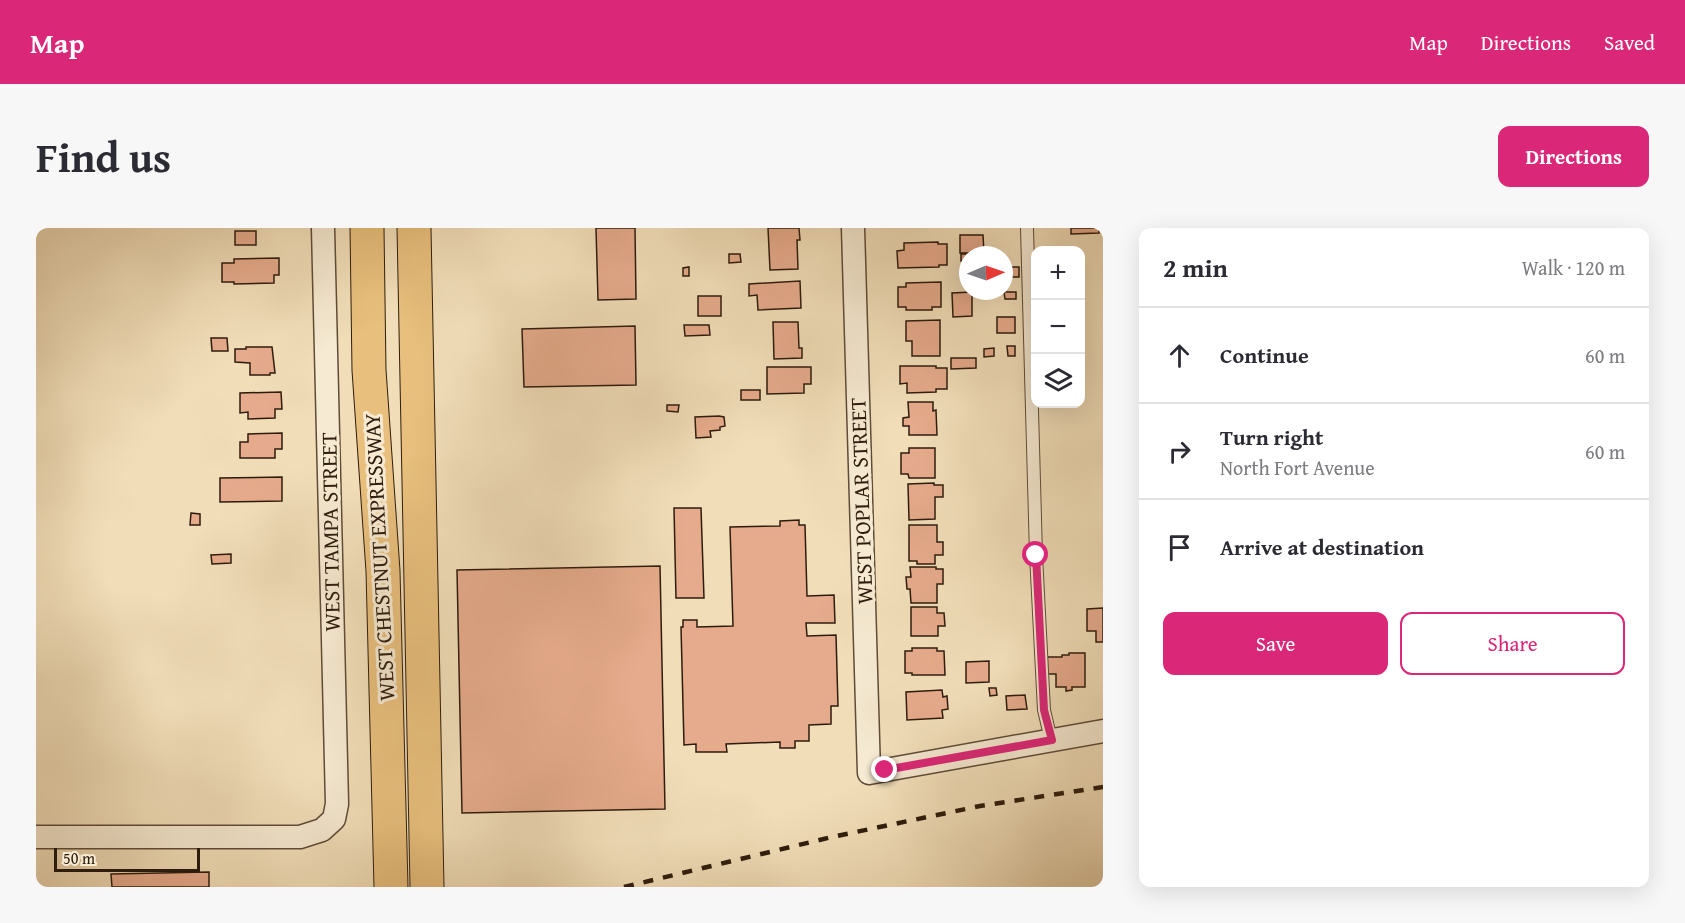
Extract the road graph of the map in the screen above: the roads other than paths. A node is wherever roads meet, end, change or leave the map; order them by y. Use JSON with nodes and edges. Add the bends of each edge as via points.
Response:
{"nodes":[{"id":1,"x":323,"y":228,"type":"edge"},
{"id":2,"x":366,"y":228,"type":"edge"},
{"id":3,"x":414,"y":228,"type":"edge"},
{"id":4,"x":854,"y":228,"type":"edge"},
{"id":5,"x":1027,"y":228,"type":"edge"},
{"id":6,"x":1103,"y":731,"type":"edge"},
{"id":7,"x":1052,"y":740,"type":"junction"},
{"id":8,"x":36,"y":837,"type":"edge"},
{"id":9,"x":391,"y":887,"type":"edge"},
{"id":10,"x":427,"y":887,"type":"edge"}],
"edges":[{"from":1,"to":8,"type":"street","name":"WEST TAMPA STREET","via":[[337,804],[334,819],[322,830],[300,837]]},
{"from":2,"to":9,"type":"main road","name":"WEST CHESTNUT EXPRESSWAY","via":[[369,370],[383,571]]},
{"from":3,"to":10,"type":"main road","name":"WEST CHESTNUT EXPRESSWAY"},
{"from":4,"to":7,"type":"street","name":"WEST POPLAR STREET","via":[[869,773]]},
{"from":5,"to":7,"type":"lane","via":[[1036,555],[1044,710]]},
{"from":6,"to":7,"type":"street"}]}
